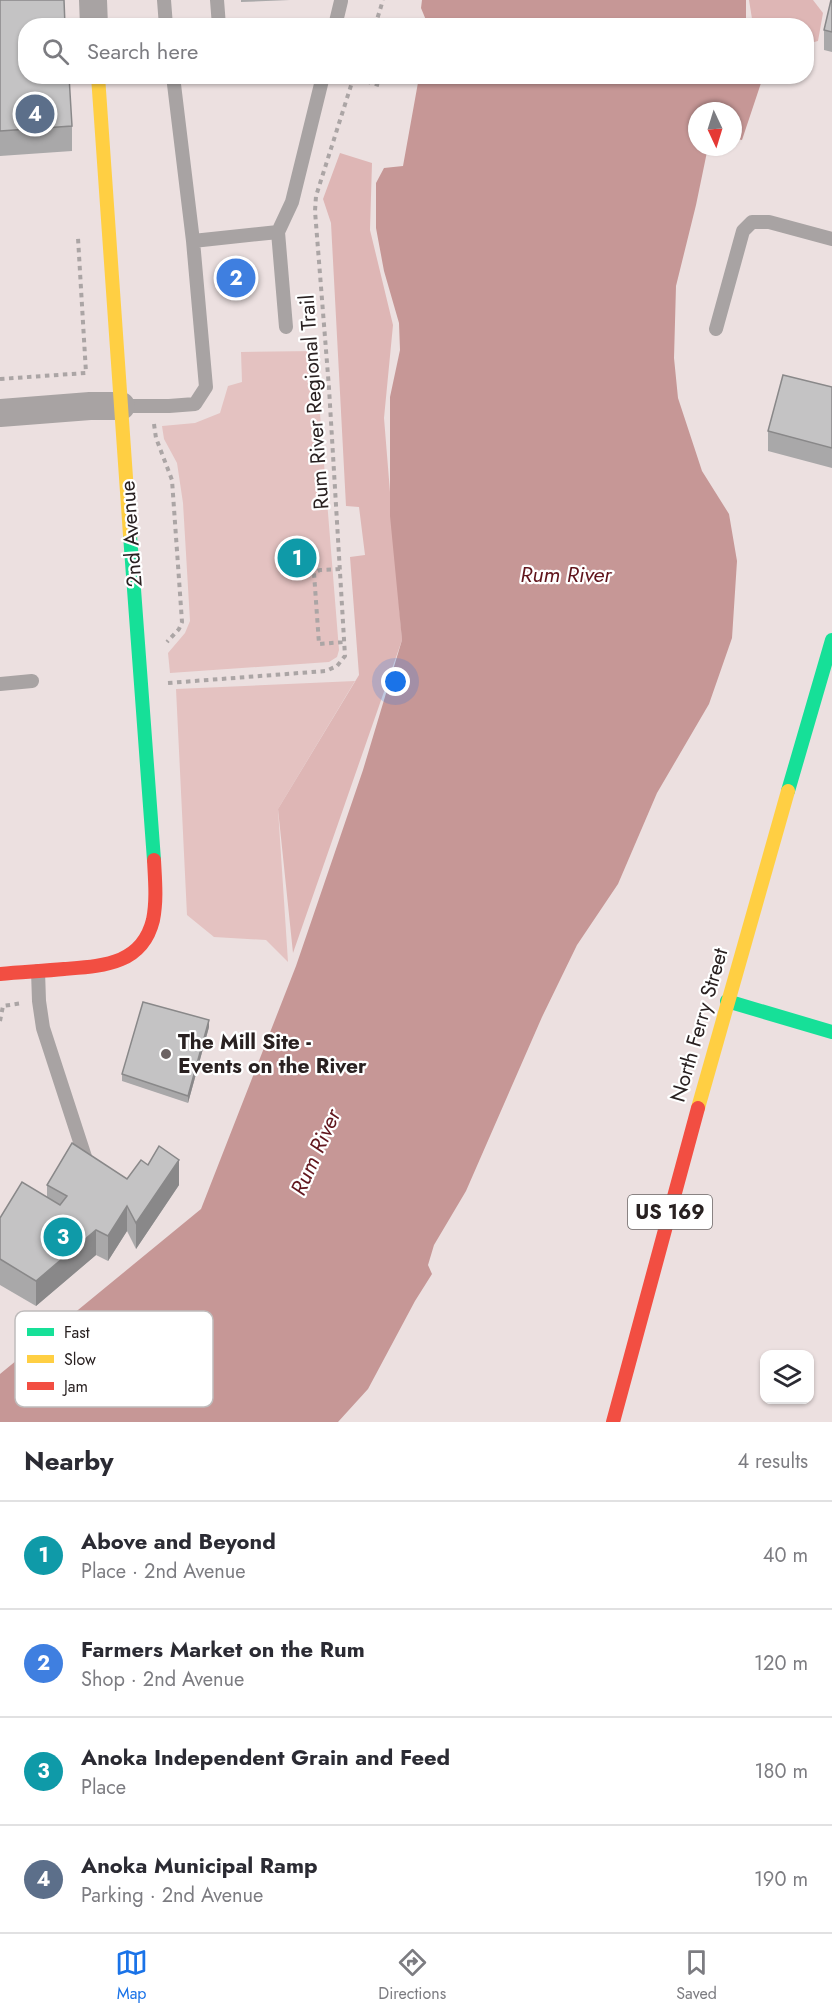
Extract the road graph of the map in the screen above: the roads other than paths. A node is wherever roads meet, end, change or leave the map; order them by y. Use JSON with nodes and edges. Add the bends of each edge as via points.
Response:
{"nodes":[{"id":1,"x":93,"y":0,"type":"edge"},
{"id":2,"x":164,"y":0,"type":"edge"},
{"id":3,"x":217,"y":0,"type":"edge"},
{"id":4,"x":341,"y":1,"type":"edge"},
{"id":5,"x":94,"y":18,"type":"edge"},
{"id":6,"x":165,"y":18,"type":"edge"},
{"id":7,"x":218,"y":18,"type":"edge"},
{"id":8,"x":337,"y":18,"type":"edge"},
{"id":9,"x":99,"y":84,"type":"edge"},
{"id":10,"x":174,"y":84,"type":"edge"},
{"id":11,"x":321,"y":84,"type":"edge"},
{"id":12,"x":278,"y":232,"type":"junction"},
{"id":13,"x":832,"y":239,"type":"edge"},
{"id":14,"x":193,"y":241,"type":"junction"},
{"id":15,"x":286,"y":327,"type":"dead end"},
{"id":16,"x":716,"y":328,"type":"dead end"},
{"id":17,"x":122,"y":406,"type":"junction"},
{"id":18,"x":0,"y":413,"type":"edge"},
{"id":19,"x":832,"y":640,"type":"edge"},
{"id":20,"x":32,"y":681,"type":"dead end"},
{"id":21,"x":0,"y":684,"type":"edge"},
{"id":22,"x":38,"y":971,"type":"junction"},
{"id":23,"x":0,"y":974,"type":"edge"},
{"id":24,"x":727,"y":1001,"type":"junction"},
{"id":25,"x":832,"y":1032,"type":"edge"},
{"id":26,"x":86,"y":1160,"type":"edge"},
{"id":27,"x":613,"y":1422,"type":"edge"}],
"edges":[{"from":1,"to":5,"type":"street"},
{"from":2,"to":6,"type":"lane"},
{"from":3,"to":7,"type":"lane"},
{"from":4,"to":8,"type":"lane"},
{"from":9,"to":17,"type":"main road","name":"2nd Avenue"},
{"from":10,"to":14,"type":"lane"},
{"from":11,"to":12,"type":"lane","via":[[292,202]]},
{"from":12,"to":14,"type":"lane"},
{"from":12,"to":15,"type":"lane"},
{"from":13,"to":16,"type":"lane","via":[[769,222],[752,222],[743,231]]},
{"from":14,"to":17,"type":"lane","via":[[206,387],[195,404]]},
{"from":17,"to":18,"type":"street"},
{"from":17,"to":22,"type":"main road","name":"2nd Avenue","via":[[155,916],[143,943],[127,958],[104,966]]},
{"from":19,"to":24,"type":"main road","name":"North Ferry Street","number":"US 169"},
{"from":20,"to":21,"type":"lane"},
{"from":22,"to":23,"type":"main road","name":"2nd Avenue"},
{"from":22,"to":26,"type":"lane","via":[[43,1028]]},
{"from":24,"to":25,"type":"main road"},
{"from":24,"to":27,"type":"main road","name":"North Ferry Street","number":"US 169"}]}
